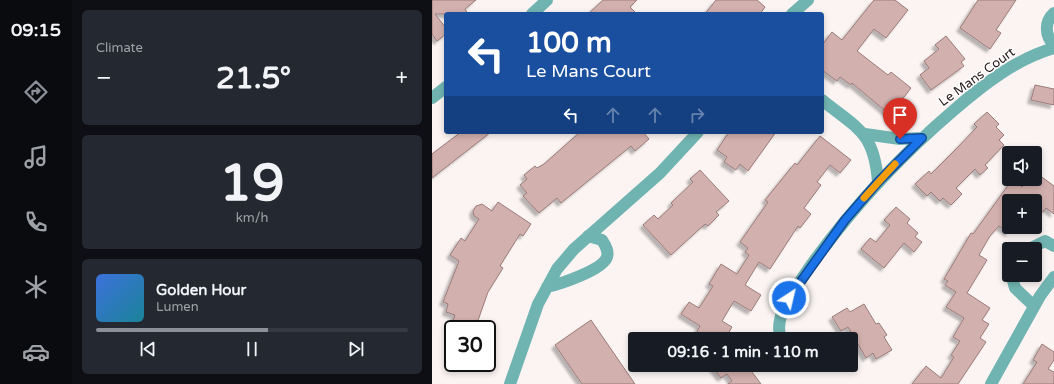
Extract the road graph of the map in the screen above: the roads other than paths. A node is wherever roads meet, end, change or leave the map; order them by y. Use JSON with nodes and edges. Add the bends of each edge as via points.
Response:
{"nodes":[{"id":1,"x":547,"y":0,"type":"edge"},
{"id":2,"x":808,"y":0,"type":"edge"},
{"id":3,"x":534,"y":12,"type":"edge"},
{"id":4,"x":794,"y":12,"type":"edge"},
{"id":5,"x":1054,"y":13,"type":"edge"},
{"id":6,"x":1054,"y":46,"type":"edge"},
{"id":7,"x":444,"y":89,"type":"edge"},
{"id":8,"x":432,"y":98,"type":"edge"},
{"id":9,"x":824,"y":102,"type":"edge"},
{"id":10,"x":696,"y":134,"type":"edge"},
{"id":11,"x":865,"y":134,"type":"junction"},
{"id":12,"x":922,"y":138,"type":"junction"},
{"id":13,"x":878,"y":182,"type":"junction"},
{"id":14,"x":588,"y":236,"type":"junction"},
{"id":15,"x":1042,"y":243,"type":"edge"},
{"id":16,"x":1054,"y":246,"type":"edge"},
{"id":17,"x":1054,"y":276,"type":"edge"},
{"id":18,"x":1013,"y":282,"type":"edge"},
{"id":19,"x":548,"y":287,"type":"junction"},
{"id":20,"x":1034,"y":306,"type":"junction"},
{"id":21,"x":781,"y":332,"type":"edge"},
{"id":22,"x":510,"y":384,"type":"edge"},
{"id":23,"x":990,"y":384,"type":"edge"}],
"edges":[{"from":1,"to":3,"type":"street"},
{"from":2,"to":4,"type":"street"},
{"from":5,"to":6,"type":"street","name":"Le Mans Court","via":[[1047,25],[1048,36]]},
{"from":6,"to":12,"type":"street","name":"Le Mans Court","via":[[1008,68],[969,97]]},
{"from":7,"to":8,"type":"street"},
{"from":9,"to":11,"type":"street"},
{"from":10,"to":14,"type":"street","via":[[660,173]]},
{"from":11,"to":12,"type":"street","via":[[900,139]]},
{"from":11,"to":13,"type":"street","via":[[872,148]]},
{"from":12,"to":13,"type":"street","name":"Le Mans Court"},
{"from":13,"to":21,"type":"street","name":"Le Mans Court","via":[[824,247],[789,298],[780,318]]},
{"from":14,"to":19,"type":"street","via":[[557,269]]},
{"from":14,"to":19,"type":"street","via":[[602,240],[607,248],[608,257],[602,265]]},
{"from":15,"to":16,"type":"street","via":[[1045,241]]},
{"from":17,"to":20,"type":"street"},
{"from":18,"to":20,"type":"street","via":[[1015,288]]},
{"from":19,"to":22,"type":"street","via":[[538,304]]},
{"from":20,"to":23,"type":"street"}]}
